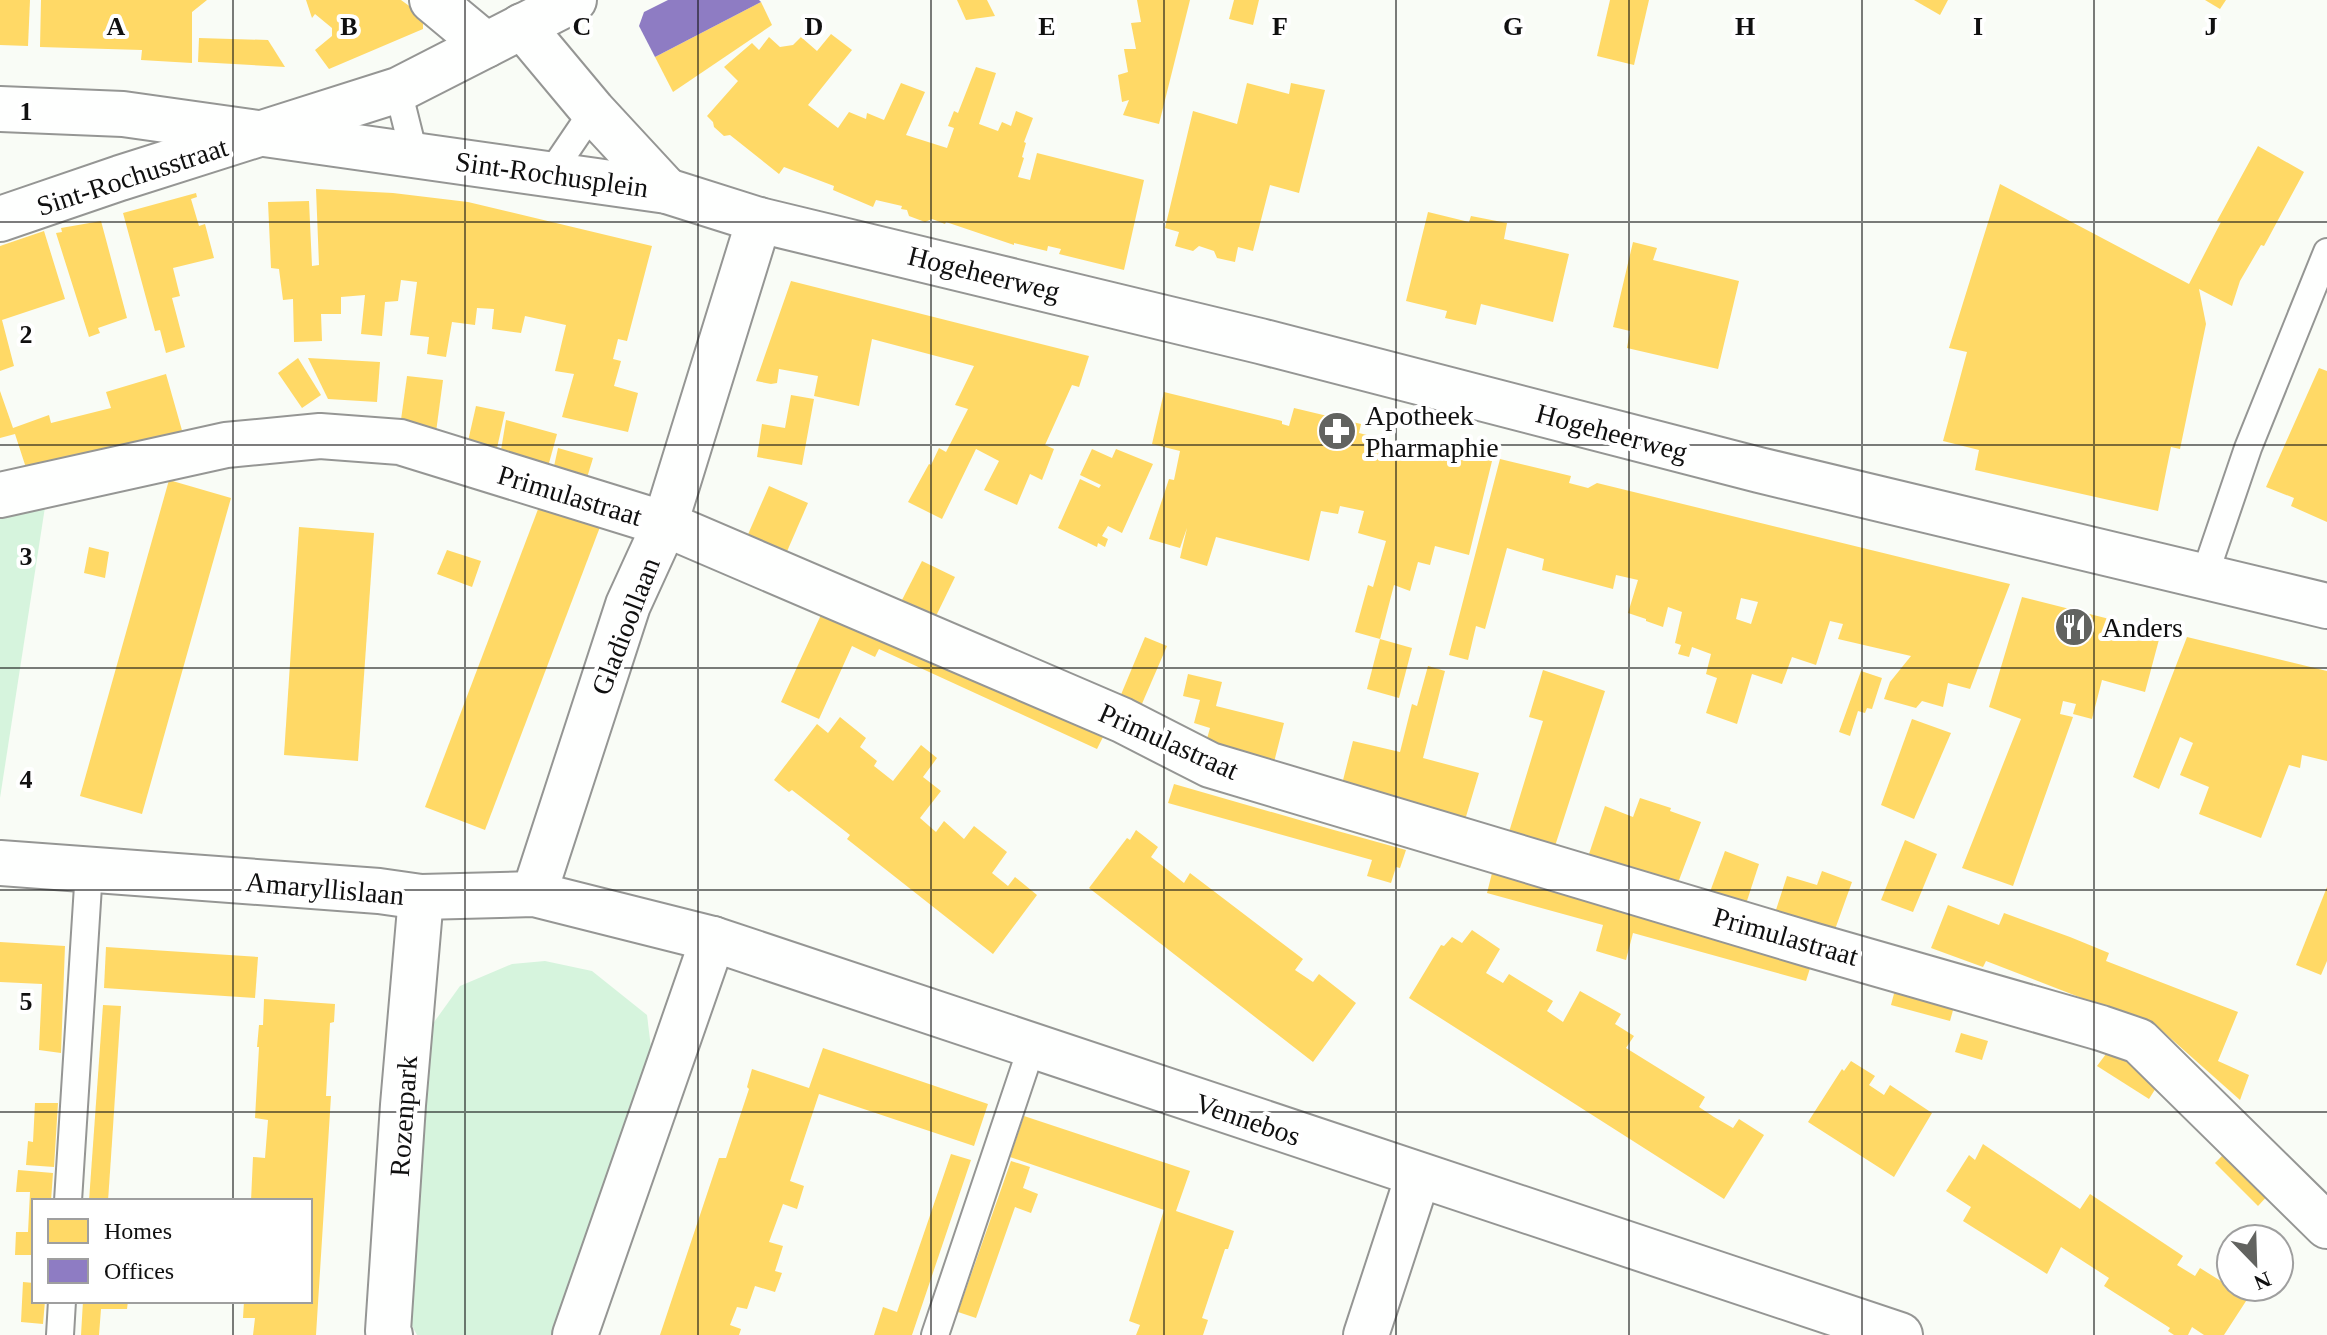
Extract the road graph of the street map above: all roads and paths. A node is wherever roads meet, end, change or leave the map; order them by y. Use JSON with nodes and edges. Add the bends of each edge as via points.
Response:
{"nodes":[{"id":1,"x":432,"y":0,"type":"edge"},
{"id":2,"x":574,"y":0,"type":"edge"},
{"id":3,"x":504,"y":36,"type":"junction"},
{"id":4,"x":398,"y":90,"type":"junction"},
{"id":5,"x":0,"y":109,"type":"edge"},
{"id":6,"x":593,"y":111,"type":"junction"},
{"id":7,"x":264,"y":134,"type":"junction"},
{"id":8,"x":414,"y":154,"type":"junction"},
{"id":9,"x":551,"y":173,"type":"junction"},
{"id":10,"x":667,"y":191,"type":"junction"},
{"id":11,"x":0,"y":219,"type":"edge"},
{"id":12,"x":759,"y":220,"type":"junction"},
{"id":13,"x":2327,"y":252,"type":"edge"},
{"id":14,"x":0,"y":495,"type":"edge"},
{"id":15,"x":665,"y":524,"type":"junction"},
{"id":16,"x":2204,"y":577,"type":"junction"},
{"id":17,"x":2327,"y":606,"type":"edge"},
{"id":18,"x":0,"y":863,"type":"edge"},
{"id":19,"x":89,"y":870,"type":"junction"},
{"id":20,"x":534,"y":894,"type":"junction"},
{"id":21,"x":421,"y":897,"type":"junction"},
{"id":22,"x":648,"y":922,"type":"joint"},
{"id":23,"x":713,"y":939,"type":"junction"},
{"id":24,"x":1032,"y":1046,"type":"junction"},
{"id":25,"x":1418,"y":1176,"type":"junction"},
{"id":26,"x":68,"y":1199,"type":"edge"},
{"id":27,"x":2327,"y":1226,"type":"edge"},
{"id":28,"x":62,"y":1303,"type":"edge"},
{"id":29,"x":1849,"y":1326,"type":"edge"},
{"id":30,"x":60,"y":1335,"type":"edge"},
{"id":31,"x":390,"y":1335,"type":"edge"},
{"id":32,"x":575,"y":1335,"type":"edge"},
{"id":33,"x":935,"y":1335,"type":"edge"},
{"id":34,"x":1366,"y":1335,"type":"edge"},
{"id":35,"x":1900,"y":1335,"type":"edge"}],
"edges":[{"from":1,"to":3,"type":"street","name":"Sint-Rochusplein"},
{"from":2,"to":3,"type":"street"},
{"from":3,"to":4,"type":"street"},
{"from":3,"to":6,"type":"street","name":"Sint-Rochusplein"},
{"from":4,"to":7,"type":"street"},
{"from":4,"to":8,"type":"lane"},
{"from":5,"to":7,"type":"street","name":"Sint-Rochusplein","via":[[123,114]]},
{"from":6,"to":9,"type":"lane","name":"Sint-Rochusplein"},
{"from":6,"to":10,"type":"street","name":"Sint-Rochusplein"},
{"from":7,"to":8,"type":"street","name":"Sint-Rochusplein"},
{"from":7,"to":11,"type":"street","name":"Sint-Rochusstraat"},
{"from":8,"to":9,"type":"street","name":"Sint-Rochusplein"},
{"from":9,"to":10,"type":"street","name":"Sint-Rochusplein"},
{"from":10,"to":12,"type":"street","name":"Hogeheerweg"},
{"from":12,"to":15,"type":"street","name":"Gladioollaan"},
{"from":12,"to":16,"type":"street","name":"Hogeheerweg"},
{"from":13,"to":16,"type":"lane","via":[[2248,448]]},
{"from":14,"to":15,"type":"street","name":"Primulastraat","via":[[226,445],[320,436],[400,442]]},
{"from":15,"to":20,"type":"street","name":"Gladioollaan","via":[[628,605]]},
{"from":15,"to":27,"type":"street","name":"Primulastraat","via":[[1122,720],[1210,765],[2139,1041]]},
{"from":16,"to":17,"type":"street","name":"Hogeheerweg"},
{"from":18,"to":19,"type":"street","name":"Amaryllislaan"},
{"from":19,"to":21,"type":"street","name":"Amaryllislaan"},
{"from":19,"to":26,"type":"lane"},
{"from":20,"to":21,"type":"street","name":"Amaryllislaan"},
{"from":20,"to":22,"type":"street","name":"Amaryllislaan"},
{"from":21,"to":31,"type":"street","name":"Rozenpark"},
{"from":22,"to":23,"type":"street","name":"Vennebos"},
{"from":23,"to":24,"type":"street","name":"Vennebos"},
{"from":23,"to":32,"type":"street"},
{"from":24,"to":25,"type":"street","name":"Vennebos"},
{"from":24,"to":33,"type":"lane"},
{"from":25,"to":29,"type":"street","name":"Vennebos"},
{"from":25,"to":34,"type":"street"},
{"from":28,"to":30,"type":"lane"},
{"from":29,"to":35,"type":"street","name":"Vennebos"}]}
